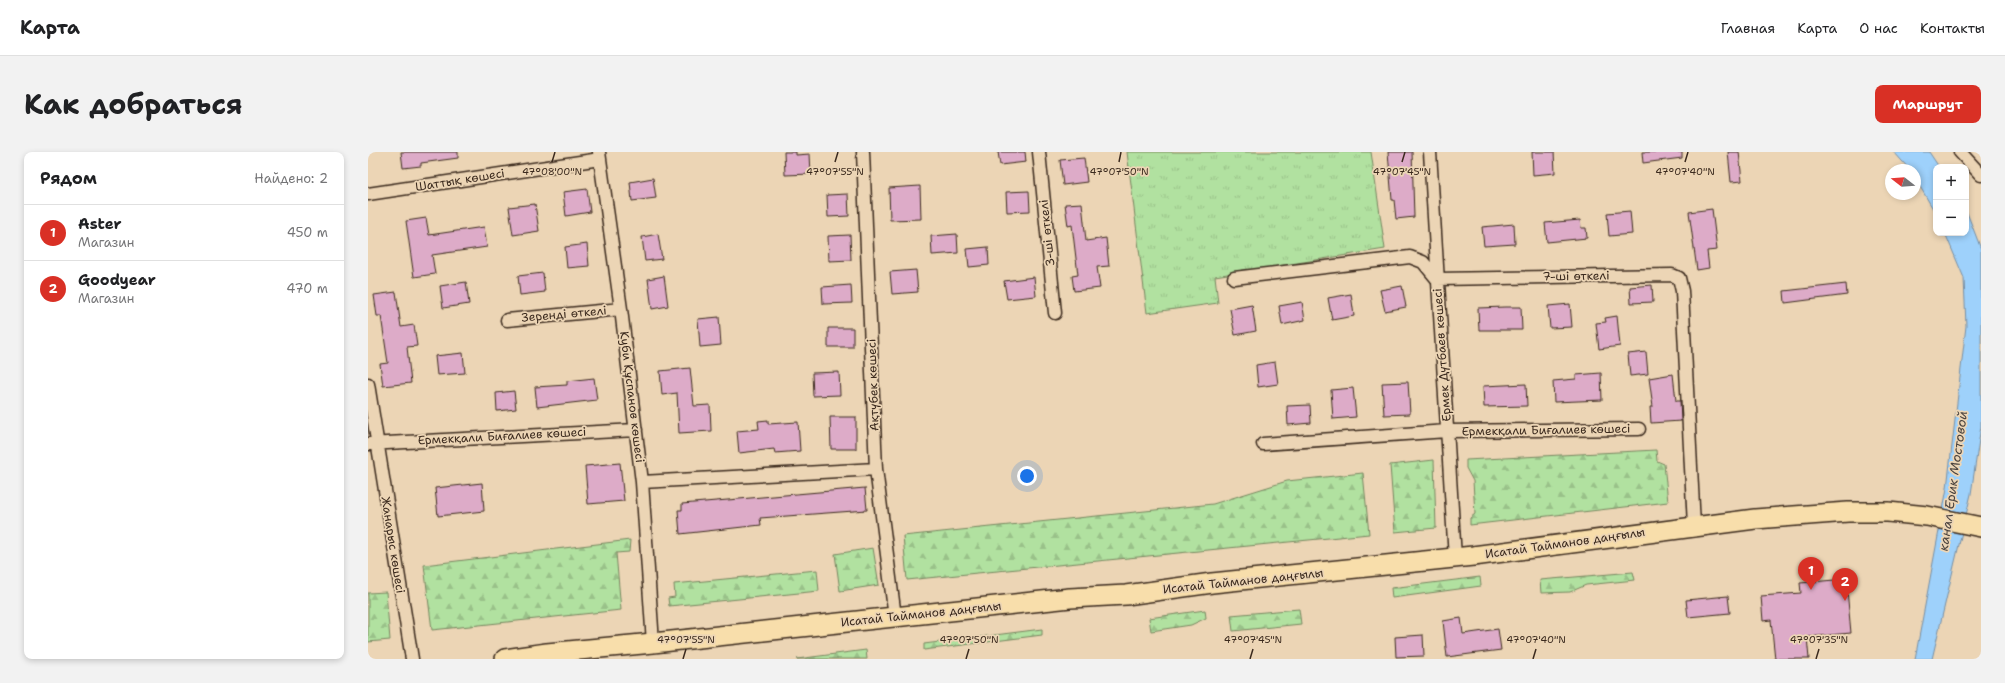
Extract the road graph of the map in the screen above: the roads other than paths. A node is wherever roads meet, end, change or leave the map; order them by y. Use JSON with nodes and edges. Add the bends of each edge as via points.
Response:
{"nodes":[{"id":1,"x":863,"y":152,"type":"edge"},
{"id":2,"x":1039,"y":152,"type":"edge"},
{"id":3,"x":1430,"y":152,"type":"edge"},
{"id":4,"x":1960,"y":152,"type":"edge"},
{"id":5,"x":599,"y":155,"type":"edge"},
{"id":6,"x":1981,"y":175,"type":"edge"},
{"id":7,"x":368,"y":194,"type":"edge"},
{"id":8,"x":1234,"y":278,"type":"dead end"},
{"id":9,"x":1437,"y":278,"type":"junction"},
{"id":10,"x":621,"y":309,"type":"junction"},
{"id":11,"x":1055,"y":313,"type":"dead end"},
{"id":12,"x":507,"y":320,"type":"dead end"},
{"id":13,"x":368,"y":384,"type":"edge"},
{"id":14,"x":1638,"y":429,"type":"dead end"},
{"id":15,"x":636,"y":430,"type":"junction"},
{"id":16,"x":1447,"y":431,"type":"junction"},
{"id":17,"x":372,"y":443,"type":"edge"},
{"id":18,"x":1262,"y":444,"type":"dead end"},
{"id":19,"x":876,"y":469,"type":"junction"},
{"id":20,"x":642,"y":482,"type":"junction"},
{"id":21,"x":1694,"y":526,"type":"junction"},
{"id":22,"x":1975,"y":526,"type":"edge"},
{"id":23,"x":1455,"y":558,"type":"junction"},
{"id":24,"x":895,"y":616,"type":"junction"},
{"id":25,"x":653,"y":643,"type":"junction"},
{"id":26,"x":412,"y":659,"type":"edge"},
{"id":27,"x":505,"y":659,"type":"edge"}],
"edges":[{"from":1,"to":19,"type":"street","name":"Ақтүбек көшесi"},
{"from":2,"to":11,"type":"street","name":"3-шi өткелi"},
{"from":3,"to":9,"type":"street","name":"Ермек Дүтбаев көшесi"},
{"from":4,"to":6,"type":"street"},
{"from":5,"to":7,"type":"street","name":"Шаттық көшесі"},
{"from":5,"to":10,"type":"street","name":"Куби Құспанов көшесi"},
{"from":8,"to":9,"type":"street","via":[[1410,257],[1422,262]]},
{"from":9,"to":16,"type":"street","name":"Ермек Дүтбаев көшесi"},
{"from":9,"to":21,"type":"street","name":"7-шi өткелi","via":[[1672,274],[1679,278],[1682,291]]},
{"from":10,"to":12,"type":"street","name":"Зеренді өткелі"},
{"from":10,"to":15,"type":"street","name":"Куби Құспанов көшесi"},
{"from":13,"to":17,"type":"street","name":"Жанарыс көшесі"},
{"from":14,"to":16,"type":"street","name":"Ермекқали Биғалиев көшесі"},
{"from":15,"to":17,"type":"street","name":"Ермекқали Биғалиев көшесі"},
{"from":15,"to":20,"type":"street","name":"Куби Құспанов көшесi"},
{"from":16,"to":18,"type":"street","name":"Ермекқали Биғалиев көшесі"},
{"from":16,"to":23,"type":"street","name":"Ермек Дүтбаев көшесi"},
{"from":17,"to":26,"type":"street","name":"Жанарыс көшесі"},
{"from":19,"to":20,"type":"street"},
{"from":19,"to":24,"type":"street","name":"Ақтүбек көшесi"},
{"from":20,"to":25,"type":"street","name":"Куби Құспанов көшесi"},
{"from":21,"to":22,"type":"main road","name":"Исатай Тайманов даңғылы","via":[[1848,512],[1927,516]]},
{"from":21,"to":23,"type":"main road","name":"Исатай Тайманов даңғылы"},
{"from":23,"to":24,"type":"main road","name":"Исатай Тайманов даңғылы","via":[[1212,583],[1126,595],[1070,598]]},
{"from":24,"to":25,"type":"main road","name":"Исатай Тайманов даңғылы"},
{"from":25,"to":27,"type":"main road","name":"Исатай Тайманов даңғылы"}]}
